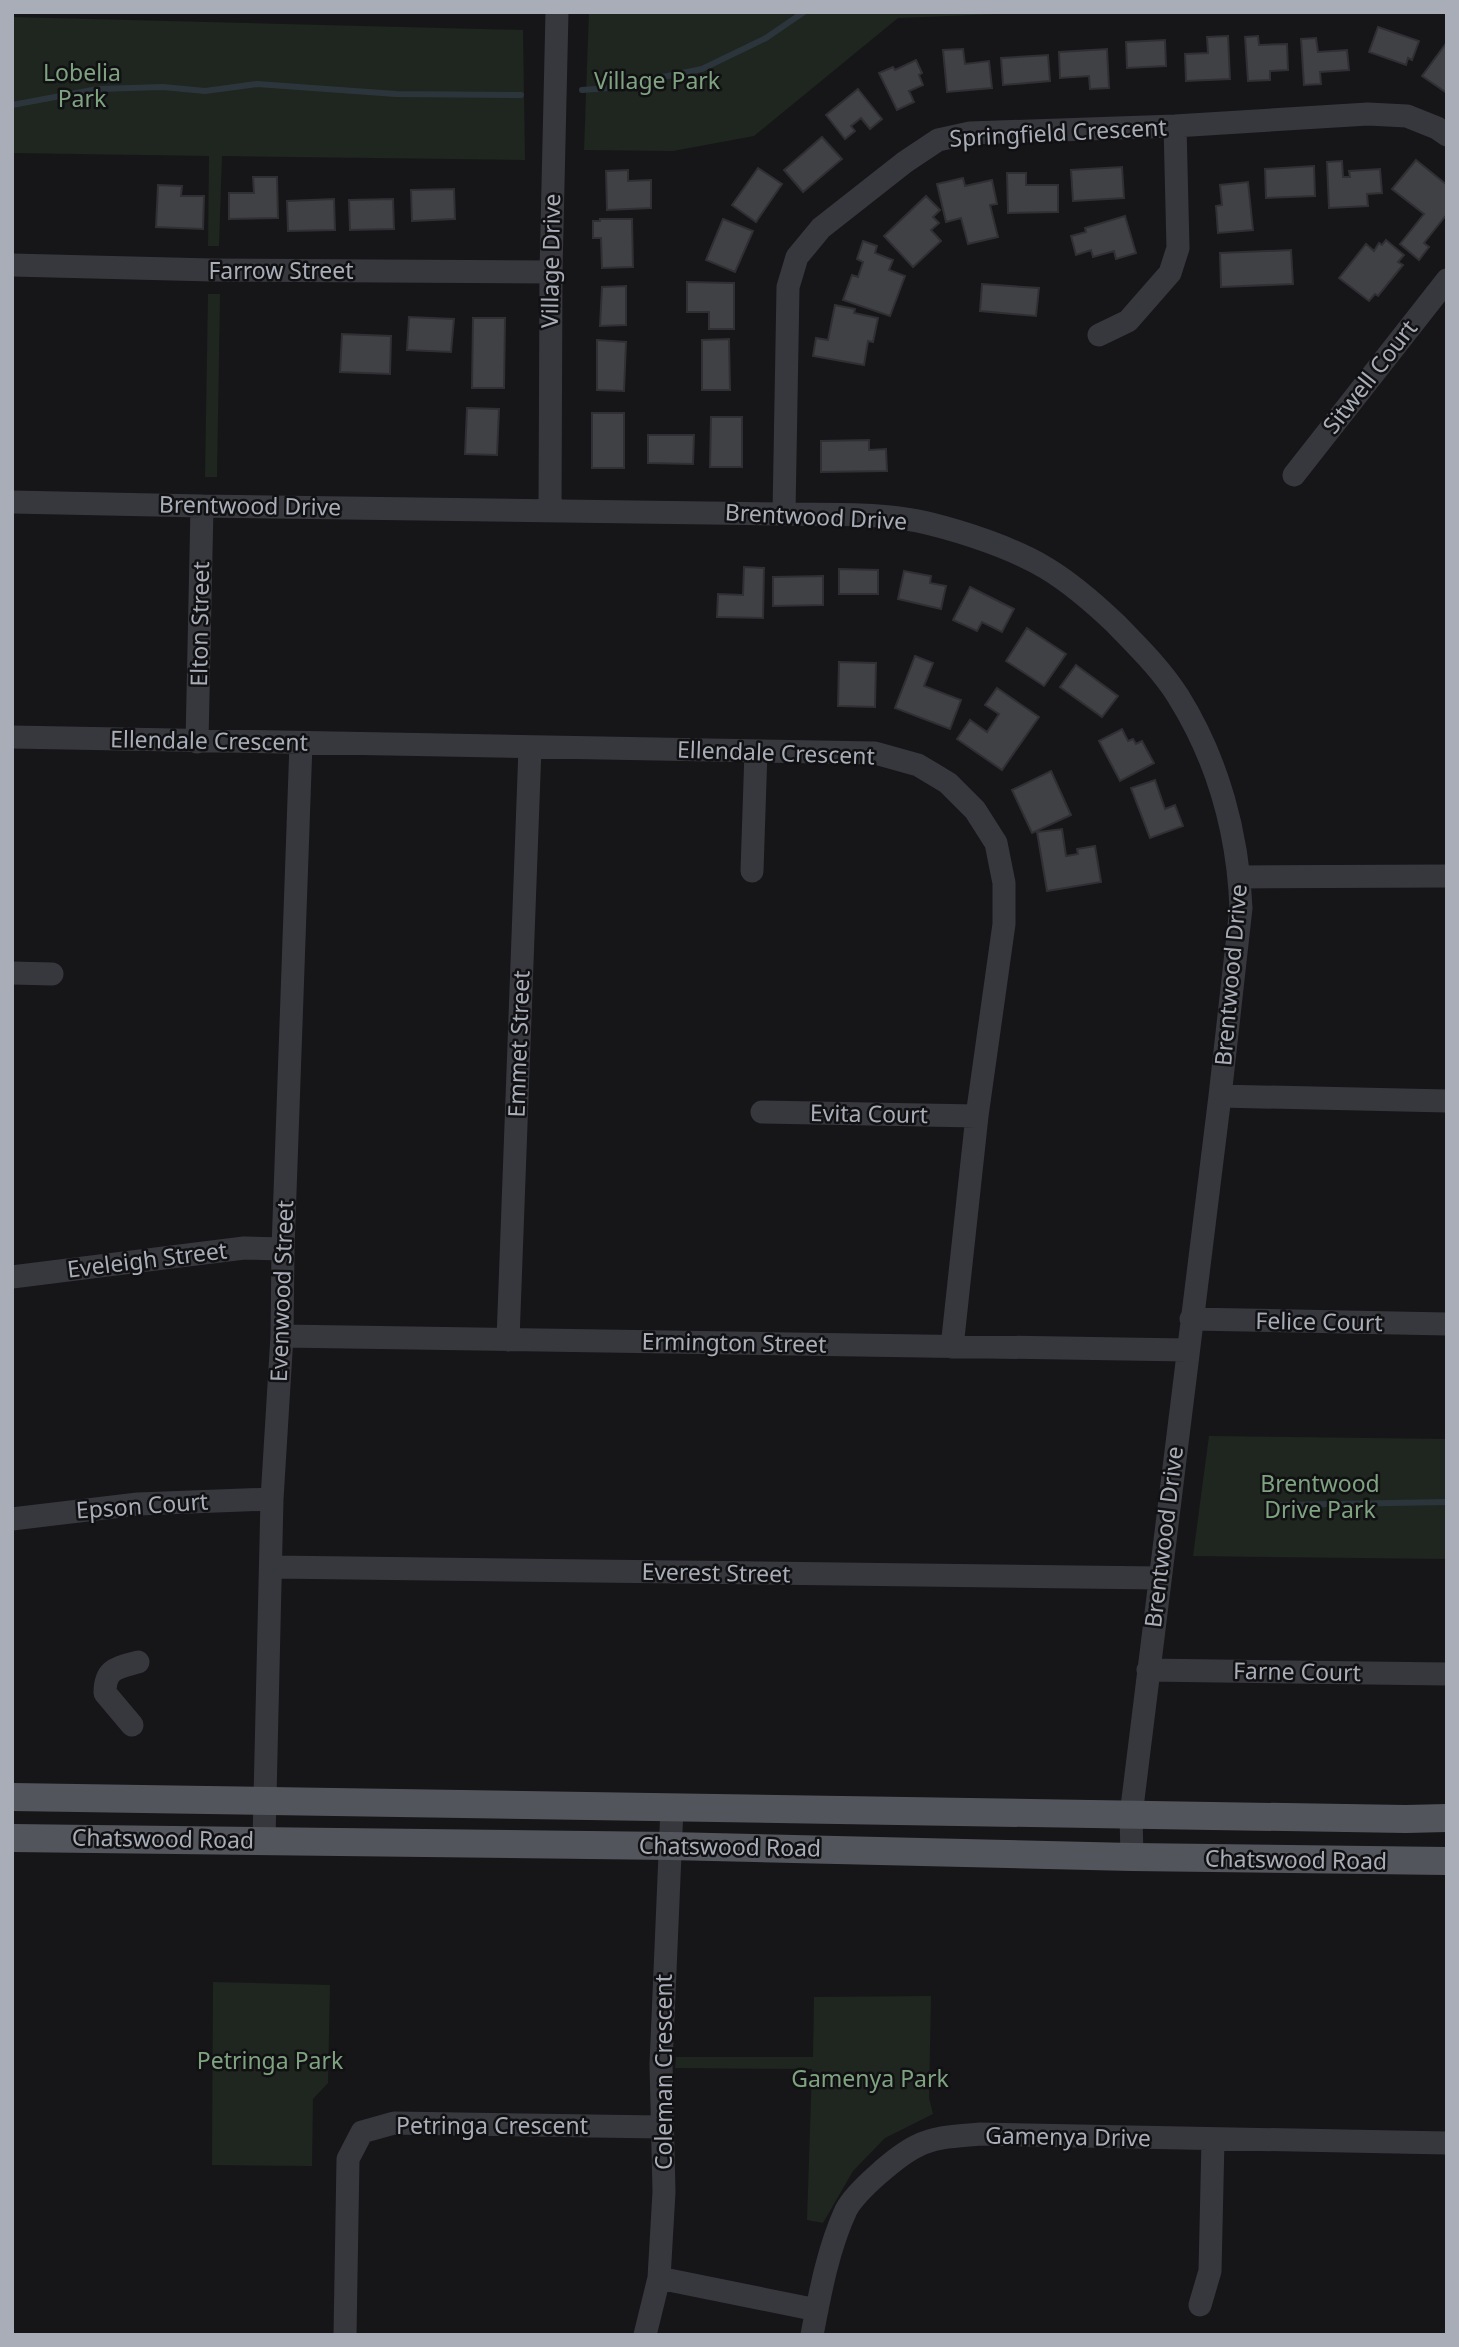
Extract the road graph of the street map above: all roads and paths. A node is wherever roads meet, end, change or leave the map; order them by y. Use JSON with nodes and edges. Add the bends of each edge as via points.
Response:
{"nodes":[{"id":1,"x":556,"y":12,"type":"edge"},
{"id":2,"x":1175,"y":126,"type":"junction"},
{"id":3,"x":1447,"y":135,"type":"edge"},
{"id":4,"x":12,"y":265,"type":"edge"},
{"id":5,"x":551,"y":272,"type":"junction"},
{"id":6,"x":1447,"y":280,"type":"edge"},
{"id":7,"x":1099,"y":335,"type":"dead end"},
{"id":8,"x":1294,"y":475,"type":"dead end"},
{"id":9,"x":12,"y":502,"type":"edge"},
{"id":10,"x":202,"y":506,"type":"junction"},
{"id":11,"x":550,"y":509,"type":"junction"},
{"id":12,"x":784,"y":514,"type":"junction"},
{"id":13,"x":12,"y":737,"type":"edge"},
{"id":14,"x":197,"y":742,"type":"junction"},
{"id":15,"x":302,"y":743,"type":"junction"},
{"id":16,"x":530,"y":748,"type":"junction"},
{"id":17,"x":756,"y":751,"type":"junction"},
{"id":18,"x":752,"y":871,"type":"dead end"},
{"id":19,"x":1447,"y":876,"type":"edge"},
{"id":20,"x":1240,"y":877,"type":"junction"},
{"id":21,"x":12,"y":973,"type":"edge"},
{"id":22,"x":52,"y":974,"type":"dead end"},
{"id":23,"x":1220,"y":1096,"type":"junction"},
{"id":24,"x":1447,"y":1101,"type":"edge"},
{"id":25,"x":762,"y":1112,"type":"dead end"},
{"id":26,"x":977,"y":1116,"type":"junction"},
{"id":27,"x":283,"y":1249,"type":"junction"},
{"id":28,"x":12,"y":1277,"type":"edge"},
{"id":29,"x":1191,"y":1320,"type":"junction"},
{"id":30,"x":1447,"y":1324,"type":"edge"},
{"id":31,"x":282,"y":1336,"type":"junction"},
{"id":32,"x":508,"y":1340,"type":"junction"},
{"id":33,"x":952,"y":1347,"type":"junction"},
{"id":34,"x":1187,"y":1350,"type":"junction"},
{"id":35,"x":272,"y":1499,"type":"junction"},
{"id":36,"x":12,"y":1519,"type":"edge"},
{"id":37,"x":272,"y":1567,"type":"junction"},
{"id":38,"x":1160,"y":1578,"type":"junction"},
{"id":39,"x":138,"y":1662,"type":"dead end"},
{"id":40,"x":1148,"y":1670,"type":"junction"},
{"id":41,"x":1447,"y":1674,"type":"edge"},
{"id":42,"x":132,"y":1725,"type":"dead end"},
{"id":43,"x":12,"y":1797,"type":"edge"},
{"id":44,"x":265,"y":1800,"type":"junction"},
{"id":45,"x":672,"y":1808,"type":"junction"},
{"id":46,"x":1131,"y":1815,"type":"junction"},
{"id":47,"x":1447,"y":1818,"type":"edge"},
{"id":48,"x":12,"y":1838,"type":"edge"},
{"id":49,"x":264,"y":1840,"type":"junction"},
{"id":50,"x":671,"y":1846,"type":"junction"},
{"id":51,"x":1132,"y":1857,"type":"junction"},
{"id":52,"x":1447,"y":1861,"type":"edge"},
{"id":53,"x":661,"y":2127,"type":"junction"},
{"id":54,"x":1213,"y":2140,"type":"junction"},
{"id":55,"x":1447,"y":2143,"type":"edge"},
{"id":56,"x":659,"y":2278,"type":"junction"},
{"id":57,"x":1200,"y":2305,"type":"dead end"},
{"id":58,"x":817,"y":2310,"type":"junction"},
{"id":59,"x":345,"y":2335,"type":"edge"},
{"id":60,"x":645,"y":2335,"type":"edge"},
{"id":61,"x":812,"y":2335,"type":"edge"}],
"edges":[{"from":1,"to":5,"type":"street","name":"Village Drive"},
{"from":2,"to":3,"type":"street","name":"Springfield Crescent","via":[[1368,114],[1407,116]]},
{"from":2,"to":7,"type":"street","via":[[1178,248],[1170,273],[1128,321]]},
{"from":2,"to":12,"type":"street","name":"Springfield Crescent","via":[[970,133],[938,140],[821,228],[797,257],[788,286]]},
{"from":4,"to":5,"type":"street","name":"Farrow Street"},
{"from":5,"to":11,"type":"street","name":"Village Drive"},
{"from":6,"to":8,"type":"street","name":"Sitwell Court"},
{"from":9,"to":10,"type":"street","name":"Brentwood Drive"},
{"from":10,"to":11,"type":"street","name":"Brentwood Drive"},
{"from":10,"to":14,"type":"street","name":"Elton Street"},
{"from":11,"to":12,"type":"street","name":"Brentwood Drive"},
{"from":12,"to":20,"type":"street","name":"Brentwood Drive","via":[[878,517],[925,523],[982,539],[1045,567],[1097,606],[1145,653],[1178,696],[1218,779]]},
{"from":13,"to":14,"type":"street","name":"Ellendale Crescent"},
{"from":14,"to":15,"type":"street","name":"Ellendale Crescent"},
{"from":15,"to":16,"type":"street","name":"Ellendale Crescent"},
{"from":15,"to":27,"type":"street","name":"Evenwood Street"},
{"from":16,"to":17,"type":"street","name":"Ellendale Crescent"},
{"from":16,"to":32,"type":"street","name":"Emmet Street"},
{"from":17,"to":18,"type":"street"},
{"from":17,"to":26,"type":"street","name":"Ellendale Crescent","via":[[874,753],[918,765],[948,783],[975,810],[996,843],[1004,883],[1004,924]]},
{"from":19,"to":20,"type":"street"},
{"from":20,"to":23,"type":"street","name":"Brentwood Drive","via":[[1241,908]]},
{"from":21,"to":22,"type":"street"},
{"from":23,"to":24,"type":"street"},
{"from":23,"to":29,"type":"street","name":"Brentwood Drive"},
{"from":25,"to":26,"type":"street","name":"Evita Court"},
{"from":26,"to":33,"type":"street","name":"Ellendale Crescent"},
{"from":27,"to":28,"type":"street","name":"Eveleigh Street","via":[[244,1248]]},
{"from":27,"to":31,"type":"street","name":"Evenwood Street"},
{"from":29,"to":30,"type":"street","name":"Felice Court"},
{"from":29,"to":34,"type":"street","name":"Brentwood Drive"},
{"from":31,"to":32,"type":"street","name":"Ermington Street"},
{"from":31,"to":35,"type":"street","name":"Evenwood Street"},
{"from":32,"to":33,"type":"street","name":"Ermington Street"},
{"from":33,"to":34,"type":"street","name":"Ermington Street"},
{"from":34,"to":38,"type":"street","name":"Brentwood Drive"},
{"from":35,"to":36,"type":"street","name":"Epson Court","via":[[138,1504]]},
{"from":35,"to":37,"type":"street","name":"Evenwood Street"},
{"from":37,"to":38,"type":"street","name":"Everest Street"},
{"from":37,"to":44,"type":"street","name":"Evenwood Street"},
{"from":38,"to":40,"type":"street","name":"Brentwood Drive"},
{"from":39,"to":42,"type":"street","via":[[119,1668],[105,1681],[105,1693]]},
{"from":40,"to":41,"type":"street","name":"Farne Court"},
{"from":40,"to":46,"type":"street","name":"Brentwood Drive"},
{"from":43,"to":44,"type":"main road","name":"Chatswood Road"},
{"from":44,"to":45,"type":"main road","name":"Chatswood Road"},
{"from":44,"to":49,"type":"street","name":"Evenwood Street"},
{"from":45,"to":46,"type":"main road","name":"Chatswood Road"},
{"from":45,"to":50,"type":"street","name":"Coleman Crescent"},
{"from":46,"to":47,"type":"main road","name":"Chatswood Road"},
{"from":46,"to":51,"type":"street","name":"Brentwood Drive"},
{"from":48,"to":49,"type":"main road","name":"Chatswood Road"},
{"from":49,"to":50,"type":"main road","name":"Chatswood Road"},
{"from":50,"to":51,"type":"main road","name":"Chatswood Road"},
{"from":50,"to":53,"type":"street","name":"Coleman Crescent"},
{"from":51,"to":52,"type":"main road","name":"Chatswood Road"},
{"from":53,"to":56,"type":"street","name":"Coleman Crescent","via":[[664,2192]]},
{"from":53,"to":59,"type":"street","name":"Petringa Crescent","via":[[394,2123],[362,2132],[348,2159]]},
{"from":54,"to":55,"type":"street","name":"Gamenya Drive"},
{"from":54,"to":57,"type":"street","via":[[1210,2271]]},
{"from":54,"to":58,"type":"street","name":"Gamenya Drive","via":[[980,2134],[918,2145],[885,2168],[847,2208]]},
{"from":56,"to":58,"type":"street"},
{"from":56,"to":60,"type":"street","name":"Coleman Crescent"},
{"from":58,"to":61,"type":"street","name":"Gamenya Drive"}]}
